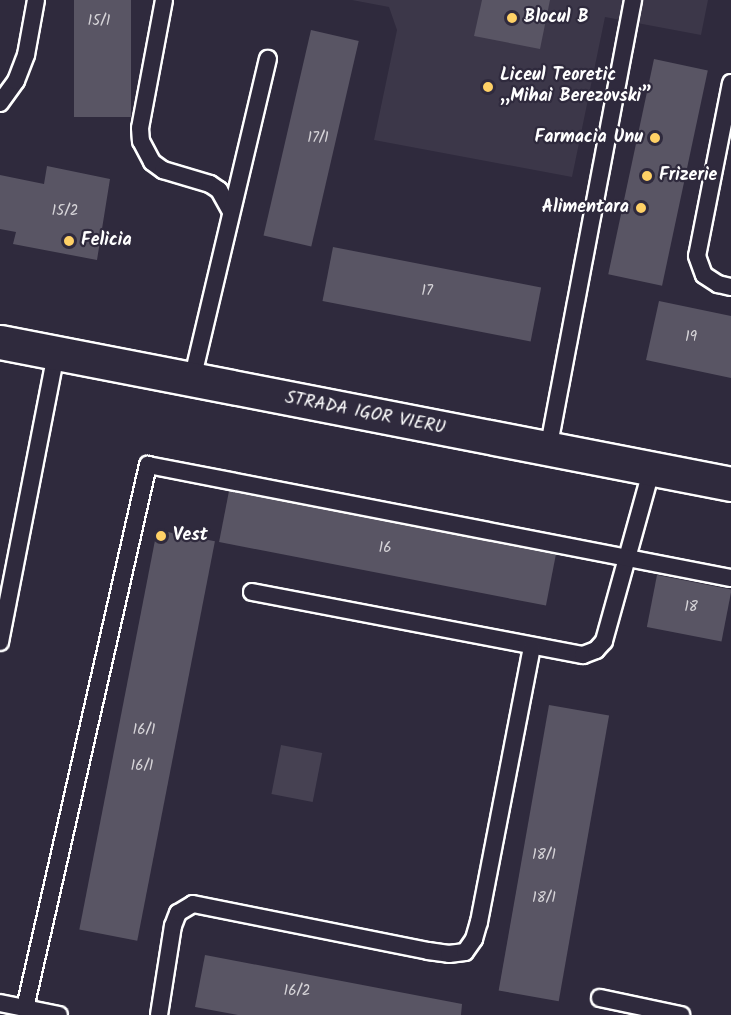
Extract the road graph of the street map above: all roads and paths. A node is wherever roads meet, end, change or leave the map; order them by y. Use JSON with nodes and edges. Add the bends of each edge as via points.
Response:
{"nodes":[{"id":1,"x":36,"y":0,"type":"edge"},
{"id":2,"x":164,"y":0,"type":"edge"},
{"id":3,"x":633,"y":0,"type":"edge"},
{"id":4,"x":267,"y":59,"type":"dead end"},
{"id":5,"x":731,"y":83,"type":"edge"},
{"id":6,"x":0,"y":103,"type":"edge"},
{"id":7,"x":231,"y":212,"type":"junction"},
{"id":8,"x":731,"y":287,"type":"edge"},
{"id":9,"x":0,"y":342,"type":"edge"},
{"id":10,"x":57,"y":353,"type":"junction"},
{"id":11,"x":192,"y":380,"type":"junction"},
{"id":12,"x":548,"y":450,"type":"junction"},
{"id":13,"x":652,"y":468,"type":"junction"},
{"id":14,"x":731,"y":484,"type":"edge"},
{"id":15,"x":627,"y":558,"type":"junction"},
{"id":16,"x":731,"y":578,"type":"edge"},
{"id":17,"x":252,"y":592,"type":"dead end"},
{"id":18,"x":0,"y":642,"type":"edge"},
{"id":19,"x":532,"y":647,"type":"junction"},
{"id":20,"x":600,"y":998,"type":"dead end"},
{"id":21,"x":0,"y":1003,"type":"edge"},
{"id":22,"x":25,"y":1008,"type":"junction"},
{"id":23,"x":59,"y":1015,"type":"edge"},
{"id":24,"x":159,"y":1015,"type":"edge"},
{"id":25,"x":681,"y":1015,"type":"edge"}],
"edges":[{"from":1,"to":6,"type":"lane","via":[[26,55],[16,81]]},
{"from":2,"to":7,"type":"lane","via":[[140,128],[141,141],[152,162],[163,170],[219,190]]},
{"from":3,"to":12,"type":"lane"},
{"from":4,"to":7,"type":"lane"},
{"from":5,"to":8,"type":"lane","via":[[697,256],[704,275]]},
{"from":7,"to":11,"type":"lane"},
{"from":9,"to":10,"type":"street","name":"STRADA IGOR VIERU"},
{"from":10,"to":11,"type":"street","name":"STRADA IGOR VIERU"},
{"from":10,"to":18,"type":"lane"},
{"from":11,"to":12,"type":"street","name":"STRADA IGOR VIERU"},
{"from":12,"to":13,"type":"street","name":"STRADA IGOR VIERU"},
{"from":13,"to":14,"type":"street","name":"STRADA IGOR VIERU"},
{"from":13,"to":15,"type":"lane"},
{"from":15,"to":16,"type":"lane"},
{"from":15,"to":19,"type":"lane","via":[[604,641],[596,650],[583,655]]},
{"from":15,"to":22,"type":"lane","via":[[148,465]]},
{"from":17,"to":19,"type":"lane"},
{"from":19,"to":24,"type":"lane","via":[[479,922],[465,952],[428,951],[193,904],[178,913],[173,926]]},
{"from":20,"to":25,"type":"lane"},
{"from":21,"to":22,"type":"lane"},
{"from":22,"to":23,"type":"lane"}]}
